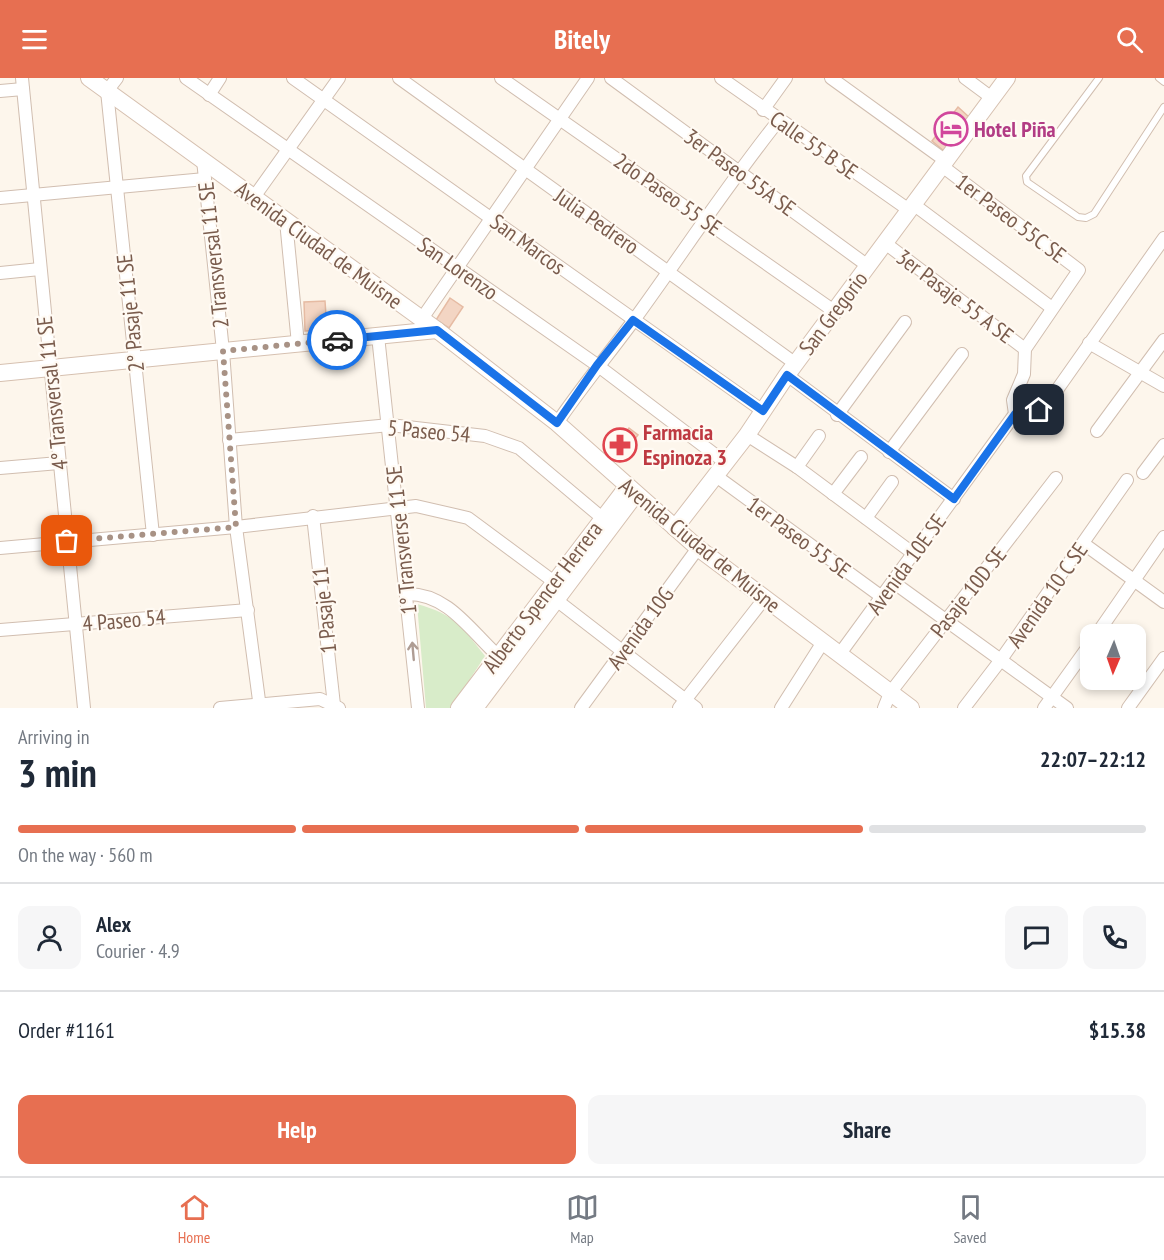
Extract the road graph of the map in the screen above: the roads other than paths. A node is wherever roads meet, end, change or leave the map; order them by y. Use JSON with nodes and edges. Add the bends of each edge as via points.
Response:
{"nodes":[{"id":1,"x":89,"y":78,"type":"edge"},
{"id":2,"x":186,"y":78,"type":"edge"},
{"id":3,"x":220,"y":78,"type":"edge"},
{"id":4,"x":293,"y":78,"type":"edge"},
{"id":5,"x":339,"y":78,"type":"edge"},
{"id":6,"x":399,"y":78,"type":"edge"},
{"id":7,"x":501,"y":78,"type":"edge"},
{"id":8,"x":588,"y":78,"type":"edge"},
{"id":9,"x":611,"y":78,"type":"edge"},
{"id":10,"x":721,"y":78,"type":"edge"},
{"id":11,"x":786,"y":78,"type":"edge"},
{"id":12,"x":831,"y":78,"type":"edge"},
{"id":13,"x":965,"y":78,"type":"edge"},
{"id":14,"x":1007,"y":78,"type":"edge"},
{"id":15,"x":1099,"y":78,"type":"edge"},
{"id":16,"x":1159,"y":78,"type":"edge"},
{"id":17,"x":1164,"y":82,"type":"edge"},
{"id":18,"x":22,"y":84,"type":"edge"},
{"id":19,"x":112,"y":85,"type":"edge"},
{"id":20,"x":0,"y":91,"type":"edge"},
{"id":21,"x":208,"y":95,"type":"junction"},
{"id":22,"x":992,"y":98,"type":"junction"},
{"id":23,"x":323,"y":100,"type":"junction"},
{"id":24,"x":1164,"y":107,"type":"edge"},
{"id":25,"x":763,"y":110,"type":"junction"},
{"id":26,"x":560,"y":119,"type":"junction"},
{"id":27,"x":779,"y":120,"type":"junction"},
{"id":28,"x":288,"y":150,"type":"junction"},
{"id":29,"x":203,"y":160,"type":"junction"},
{"id":30,"x":944,"y":163,"type":"junction"},
{"id":31,"x":525,"y":170,"type":"junction"},
{"id":32,"x":739,"y":171,"type":"junction"},
{"id":33,"x":204,"y":179,"type":"junction"},
{"id":34,"x":116,"y":187,"type":"junction"},
{"id":35,"x":33,"y":195,"type":"junction"},
{"id":36,"x":254,"y":197,"type":"junction"},
{"id":37,"x":0,"y":198,"type":"edge"},
{"id":38,"x":911,"y":207,"type":"junction"},
{"id":39,"x":491,"y":218,"type":"junction"},
{"id":40,"x":705,"y":220,"type":"junction"},
{"id":41,"x":286,"y":221,"type":"junction"},
{"id":42,"x":885,"y":243,"type":"junction"},
{"id":43,"x":1162,"y":245,"type":"edge"},
{"id":44,"x":868,"y":266,"type":"junction"},
{"id":45,"x":457,"y":267,"type":"junction"},
{"id":46,"x":40,"y":269,"type":"junction"},
{"id":47,"x":668,"y":269,"type":"junction"},
{"id":48,"x":1079,"y":270,"type":"joint"},
{"id":49,"x":0,"y":273,"type":"edge"},
{"id":50,"x":1052,"y":309,"type":"junction"},
{"id":51,"x":834,"y":311,"type":"junction"},
{"id":52,"x":421,"y":320,"type":"junction"},
{"id":53,"x":633,"y":320,"type":"junction"},
{"id":54,"x":905,"y":322,"type":"dead end"},
{"id":55,"x":437,"y":330,"type":"junction"},
{"id":56,"x":378,"y":336,"type":"junction"},
{"id":57,"x":1164,"y":340,"type":"edge"},
{"id":58,"x":1089,"y":343,"type":"junction"},
{"id":59,"x":298,"y":344,"type":"junction"},
{"id":60,"x":1025,"y":349,"type":"junction"},
{"id":61,"x":223,"y":351,"type":"junction"},
{"id":62,"x":962,"y":354,"type":"dead end"},
{"id":63,"x":135,"y":360,"type":"junction"},
{"id":64,"x":597,"y":365,"type":"junction"},
{"id":65,"x":49,"y":368,"type":"junction"},
{"id":66,"x":791,"y":370,"type":"junction"},
{"id":67,"x":1140,"y":372,"type":"junction"},
{"id":68,"x":0,"y":373,"type":"edge"},
{"id":69,"x":1164,"y":386,"type":"edge"},
{"id":70,"x":763,"y":411,"type":"junction"},
{"id":71,"x":1015,"y":414,"type":"junction"},
{"id":72,"x":837,"y":415,"type":"junction"},
{"id":73,"x":557,"y":423,"type":"junction"},
{"id":74,"x":390,"y":425,"type":"junction"},
{"id":75,"x":1097,"y":431,"type":"dead end"},
{"id":76,"x":747,"y":435,"type":"junction"},
{"id":77,"x":819,"y":436,"type":"dead end"},
{"id":78,"x":229,"y":440,"type":"junction"},
{"id":79,"x":1164,"y":445,"type":"edge"},
{"id":80,"x":889,"y":452,"type":"junction"},
{"id":81,"x":861,"y":457,"type":"dead end"},
{"id":82,"x":59,"y":463,"type":"junction"},
{"id":83,"x":0,"y":468,"type":"edge"},
{"id":84,"x":797,"y":468,"type":"junction"},
{"id":85,"x":721,"y":469,"type":"junction"},
{"id":86,"x":1143,"y":473,"type":"dead end"},
{"id":87,"x":1056,"y":478,"type":"dead end"},
{"id":88,"x":1126,"y":480,"type":"dead end"},
{"id":89,"x":892,"y":482,"type":"dead end"},
{"id":90,"x":631,"y":491,"type":"junction"},
{"id":91,"x":833,"y":494,"type":"junction"},
{"id":92,"x":954,"y":499,"type":"junction"},
{"id":93,"x":398,"y":507,"type":"junction"},
{"id":94,"x":313,"y":516,"type":"junction"},
{"id":95,"x":602,"y":517,"type":"junction"},
{"id":96,"x":866,"y":518,"type":"junction"},
{"id":97,"x":236,"y":527,"type":"junction"},
{"id":98,"x":675,"y":528,"type":"junction"},
{"id":99,"x":153,"y":535,"type":"junction"},
{"id":100,"x":1164,"y":537,"type":"edge"},
{"id":101,"x":67,"y":541,"type":"junction"},
{"id":102,"x":1084,"y":544,"type":"junction"},
{"id":103,"x":0,"y":548,"type":"edge"},
{"id":104,"x":699,"y":548,"type":"junction"},
{"id":105,"x":914,"y":554,"type":"junction"},
{"id":106,"x":553,"y":581,"type":"junction"},
{"id":107,"x":1135,"y":581,"type":"junction"},
{"id":108,"x":893,"y":582,"type":"junction"},
{"id":109,"x":408,"y":594,"type":"junction"},
{"id":110,"x":882,"y":597,"type":"junction"},
{"id":111,"x":555,"y":598,"type":"junction"},
{"id":112,"x":764,"y":599,"type":"junction"},
{"id":113,"x":1164,"y":602,"type":"edge"},
{"id":114,"x":248,"y":610,"type":"junction"},
{"id":115,"x":944,"y":621,"type":"junction"},
{"id":116,"x":75,"y":624,"type":"junction"},
{"id":117,"x":1104,"y":624,"type":"edge"},
{"id":118,"x":0,"y":630,"type":"edge"},
{"id":119,"x":823,"y":642,"type":"junction"},
{"id":120,"x":623,"y":651,"type":"junction"},
{"id":121,"x":494,"y":652,"type":"dead end"},
{"id":122,"x":839,"y":656,"type":"junction"},
{"id":123,"x":1080,"y":658,"type":"edge"},
{"id":124,"x":1164,"y":658,"type":"edge"},
{"id":125,"x":1000,"y":661,"type":"junction"},
{"id":126,"x":1053,"y":697,"type":"junction"},
{"id":127,"x":887,"y":700,"type":"edge"},
{"id":128,"x":683,"y":704,"type":"edge"},
{"id":129,"x":259,"y":706,"type":"edge"},
{"id":130,"x":336,"y":706,"type":"edge"},
{"id":131,"x":84,"y":708,"type":"edge"},
{"id":132,"x":220,"y":708,"type":"edge"},
{"id":133,"x":417,"y":708,"type":"edge"},
{"id":134,"x":459,"y":708,"type":"edge"},
{"id":135,"x":475,"y":708,"type":"edge"},
{"id":136,"x":581,"y":708,"type":"edge"},
{"id":137,"x":696,"y":708,"type":"edge"},
{"id":138,"x":781,"y":708,"type":"edge"},
{"id":139,"x":910,"y":708,"type":"edge"},
{"id":140,"x":964,"y":708,"type":"edge"},
{"id":141,"x":1044,"y":708,"type":"edge"},
{"id":142,"x":1067,"y":708,"type":"edge"},
{"id":143,"x":1128,"y":708,"type":"edge"}],
"edges":[{"from":1,"to":19,"type":"street","name":"Avenida Ciudad de Muisne"},
{"from":2,"to":21,"type":"street","name":"San Lorenzo"},
{"from":3,"to":21,"type":"street"},
{"from":4,"to":23,"type":"street","name":"San Marcos"},
{"from":5,"to":23,"type":"street"},
{"from":6,"to":31,"type":"street","name":"Julia Pedrero"},
{"from":7,"to":26,"type":"street","name":"2do Paseo 55 SE"},
{"from":8,"to":26,"type":"street"},
{"from":9,"to":32,"type":"street","name":"3er Paseo 55A SE"},
{"from":10,"to":25,"type":"street","name":"Calle 55 B SE"},
{"from":11,"to":25,"type":"street"},
{"from":12,"to":30,"type":"street","name":"1er Paseo 55C SE"},
{"from":13,"to":22,"type":"street"},
{"from":14,"to":22,"type":"street"},
{"from":15,"to":24,"type":"lane","via":[[1026,176],[1027,182],[1078,217],[1094,214]]},
{"from":16,"to":17,"type":"lane"},
{"from":18,"to":20,"type":"street"},
{"from":18,"to":35,"type":"street","name":"4° Transversal 11 SE"},
{"from":19,"to":29,"type":"street","name":"Avenida Ciudad de Muisne"},
{"from":19,"to":34,"type":"street","name":"2° Pasaje 11 SE"},
{"from":21,"to":28,"type":"street","name":"San Lorenzo"},
{"from":22,"to":30,"type":"street","name":"San Gregorio"},
{"from":23,"to":28,"type":"street"},
{"from":23,"to":39,"type":"street","name":"San Marcos"},
{"from":25,"to":27,"type":"street","name":"Calle 55 B SE"},
{"from":26,"to":31,"type":"street"},
{"from":26,"to":40,"type":"street","name":"2do Paseo 55 SE"},
{"from":27,"to":32,"type":"street"},
{"from":27,"to":38,"type":"street","name":"Calle 55 B SE"},
{"from":28,"to":36,"type":"street"},
{"from":28,"to":45,"type":"street","name":"San Lorenzo"},
{"from":29,"to":33,"type":"street","name":"2 Transversal 11 SE"},
{"from":29,"to":36,"type":"street","name":"Avenida Ciudad de Muisne"},
{"from":30,"to":38,"type":"street","name":"San Gregorio"},
{"from":30,"to":48,"type":"street","name":"1er Paseo 55C SE"},
{"from":31,"to":39,"type":"street"},
{"from":31,"to":47,"type":"street","name":"Julia Pedrero"},
{"from":32,"to":40,"type":"street"},
{"from":32,"to":44,"type":"street","name":"3er Paseo 55A SE"},
{"from":33,"to":34,"type":"street"},
{"from":33,"to":61,"type":"street","name":"2 Transversal 11 SE"},
{"from":34,"to":35,"type":"street"},
{"from":34,"to":63,"type":"street","name":"2° Pasaje 11 SE"},
{"from":35,"to":37,"type":"street"},
{"from":35,"to":46,"type":"street","name":"4° Transversal 11 SE"},
{"from":36,"to":41,"type":"street","name":"Avenida Ciudad de Muisne"},
{"from":38,"to":42,"type":"street","name":"San Gregorio"},
{"from":38,"to":50,"type":"street","name":"Calle 55 B SE"},
{"from":39,"to":45,"type":"street"},
{"from":39,"to":53,"type":"street","name":"San Marcos"},
{"from":40,"to":47,"type":"street"},
{"from":40,"to":51,"type":"street","name":"2do Paseo 55 SE"},
{"from":41,"to":52,"type":"street","name":"Avenida Ciudad de Muisne"},
{"from":41,"to":59,"type":"street"},
{"from":42,"to":44,"type":"street","name":"San Gregorio"},
{"from":42,"to":60,"type":"street","name":"3er Pasaje 55 A SE"},
{"from":43,"to":58,"type":"street"},
{"from":44,"to":51,"type":"street","name":"San Gregorio"},
{"from":45,"to":52,"type":"street"},
{"from":45,"to":64,"type":"street","name":"San Lorenzo"},
{"from":46,"to":49,"type":"street"},
{"from":46,"to":65,"type":"street","name":"4° Transversal 11 SE"},
{"from":47,"to":53,"type":"street"},
{"from":47,"to":66,"type":"street","name":"Julia Pedrero"},
{"from":48,"to":50,"type":"street","name":"Avenida 10E SE"},
{"from":50,"to":60,"type":"street","name":"Avenida 10E SE"},
{"from":51,"to":66,"type":"street","name":"San Gregorio"},
{"from":52,"to":55,"type":"street","name":"Avenida Ciudad de Muisne"},
{"from":53,"to":64,"type":"street"},
{"from":53,"to":70,"type":"street","name":"San Marcos"},
{"from":54,"to":72,"type":"street"},
{"from":55,"to":56,"type":"street"},
{"from":55,"to":73,"type":"street","name":"Avenida Ciudad de Muisne"},
{"from":56,"to":59,"type":"street"},
{"from":56,"to":74,"type":"street","name":"1° Transverse 11 SE"},
{"from":57,"to":67,"type":"street"},
{"from":58,"to":67,"type":"street"},
{"from":58,"to":71,"type":"street","via":[[1039,410]]},
{"from":59,"to":61,"type":"street"},
{"from":60,"to":71,"type":"street","name":"Avenida 10E SE","via":[[1024,374],[1013,400]]},
{"from":61,"to":63,"type":"street"},
{"from":61,"to":78,"type":"street","name":"2 Transversal 11 SE"},
{"from":62,"to":80,"type":"street"},
{"from":63,"to":65,"type":"street"},
{"from":63,"to":99,"type":"street","name":"2° Pasaje 11 SE"},
{"from":64,"to":73,"type":"street"},
{"from":64,"to":85,"type":"street","name":"San Lorenzo"},
{"from":65,"to":68,"type":"street"},
{"from":65,"to":82,"type":"street","name":"4° Transversal 11 SE"},
{"from":66,"to":70,"type":"street","name":"San Gregorio"},
{"from":66,"to":72,"type":"street","name":"Julia Pedrero"},
{"from":67,"to":69,"type":"street"},
{"from":67,"to":75,"type":"street"},
{"from":70,"to":76,"type":"street","name":"San Gregorio"},
{"from":71,"to":92,"type":"street","name":"Avenida 10E SE"},
{"from":72,"to":80,"type":"street","name":"Julia Pedrero"},
{"from":73,"to":90,"type":"street","name":"Avenida Ciudad de Muisne"},
{"from":74,"to":78,"type":"street","name":"5 Paseo 54"},
{"from":74,"to":93,"type":"street","name":"1° Transverse 11 SE"},
{"from":74,"to":95,"type":"street","name":"5 Paseo 54","via":[[485,436],[519,448]]},
{"from":76,"to":84,"type":"street"},
{"from":76,"to":85,"type":"street","name":"San Gregorio"},
{"from":77,"to":84,"type":"street"},
{"from":78,"to":97,"type":"street","name":"2 Transversal 11 SE"},
{"from":79,"to":86,"type":"street"},
{"from":80,"to":92,"type":"street","name":"Julia Pedrero"},
{"from":81,"to":91,"type":"street"},
{"from":82,"to":83,"type":"street"},
{"from":82,"to":101,"type":"street","name":"4° Transversal 11 SE"},
{"from":84,"to":91,"type":"street"},
{"from":85,"to":98,"type":"street","name":"San Gregorio"},
{"from":85,"to":110,"type":"street","name":"1er Paseo 55 SE"},
{"from":87,"to":115,"type":"street","name":"Pasaje 10D SE"},
{"from":88,"to":102,"type":"street","name":"Avenida 10 C SE"},
{"from":89,"to":96,"type":"street"},
{"from":90,"to":95,"type":"street","name":"Alberto Spencer Herrera"},
{"from":90,"to":98,"type":"street","name":"Avenida Ciudad de Muisne"},
{"from":90,"to":111,"type":"street","name":"Alberto Spencer Herrera"},
{"from":91,"to":96,"type":"street"},
{"from":92,"to":105,"type":"street","name":"Avenida 10E SE"},
{"from":93,"to":94,"type":"street"},
{"from":93,"to":106,"type":"street","via":[[416,506],[468,518]]},
{"from":93,"to":109,"type":"street","name":"1° Transverse 11 SE"},
{"from":94,"to":97,"type":"street"},
{"from":94,"to":130,"type":"street","name":"1 Pasaje 11"},
{"from":95,"to":106,"type":"street","name":"Alberto Spencer Herrera"},
{"from":96,"to":105,"type":"street"},
{"from":97,"to":99,"type":"street"},
{"from":97,"to":114,"type":"street","name":"2 Transversal 11 SE"},
{"from":98,"to":104,"type":"street","name":"Avenida Ciudad de Muisne"},
{"from":99,"to":101,"type":"street"},
{"from":100,"to":107,"type":"street"},
{"from":101,"to":103,"type":"street"},
{"from":101,"to":116,"type":"street","name":"4° Transversal 11 SE"},
{"from":102,"to":107,"type":"street"},
{"from":102,"to":125,"type":"street","name":"Avenida 10 C SE"},
{"from":104,"to":112,"type":"street","name":"Avenida Ciudad de Muisne"},
{"from":104,"to":120,"type":"street","name":"Avenida 10G"},
{"from":105,"to":108,"type":"street","name":"Avenida 10E SE"},
{"from":106,"to":134,"type":"street","name":"Alberto Spencer Herrera"},
{"from":107,"to":113,"type":"street"},
{"from":107,"to":117,"type":"street"},
{"from":108,"to":110,"type":"street","name":"Avenida 10E SE"},
{"from":108,"to":115,"type":"street"},
{"from":109,"to":121,"type":"street","via":[[442,603]]},
{"from":133,"to":109,"type":"street","name":"1° Transverse 11 SE","one_way":true},
{"from":110,"to":122,"type":"street","name":"Avenida 10E SE"},
{"from":111,"to":120,"type":"street"},
{"from":111,"to":135,"type":"street","name":"Alberto Spencer Herrera"},
{"from":112,"to":119,"type":"street","name":"Avenida Ciudad de Muisne"},
{"from":112,"to":128,"type":"street"},
{"from":114,"to":116,"type":"street","name":"4 Paseo 54"},
{"from":114,"to":129,"type":"street","name":"2 Transversal 11 SE"},
{"from":115,"to":125,"type":"street"},
{"from":115,"to":127,"type":"street","name":"Pasaje 10D SE"},
{"from":116,"to":118,"type":"street","name":"4 Paseo 54"},
{"from":116,"to":131,"type":"street","name":"4° Transversal 11 SE"},
{"from":119,"to":122,"type":"street","name":"Avenida Ciudad de Muisne"},
{"from":119,"to":138,"type":"street"},
{"from":120,"to":128,"type":"street"},
{"from":120,"to":136,"type":"street","name":"Avenida 10G"},
{"from":122,"to":127,"type":"street","name":"Avenida Ciudad de Muisne"},
{"from":123,"to":126,"type":"street"},
{"from":124,"to":143,"type":"street"},
{"from":125,"to":126,"type":"street"},
{"from":125,"to":140,"type":"street","name":"Avenida 10 C SE"},
{"from":126,"to":141,"type":"street"},
{"from":126,"to":142,"type":"street"},
{"from":127,"to":139,"type":"street","name":"Avenida Ciudad de Muisne"},
{"from":128,"to":137,"type":"street"},
{"from":129,"to":130,"type":"street","via":[[321,699]]},
{"from":129,"to":132,"type":"street"}]}
